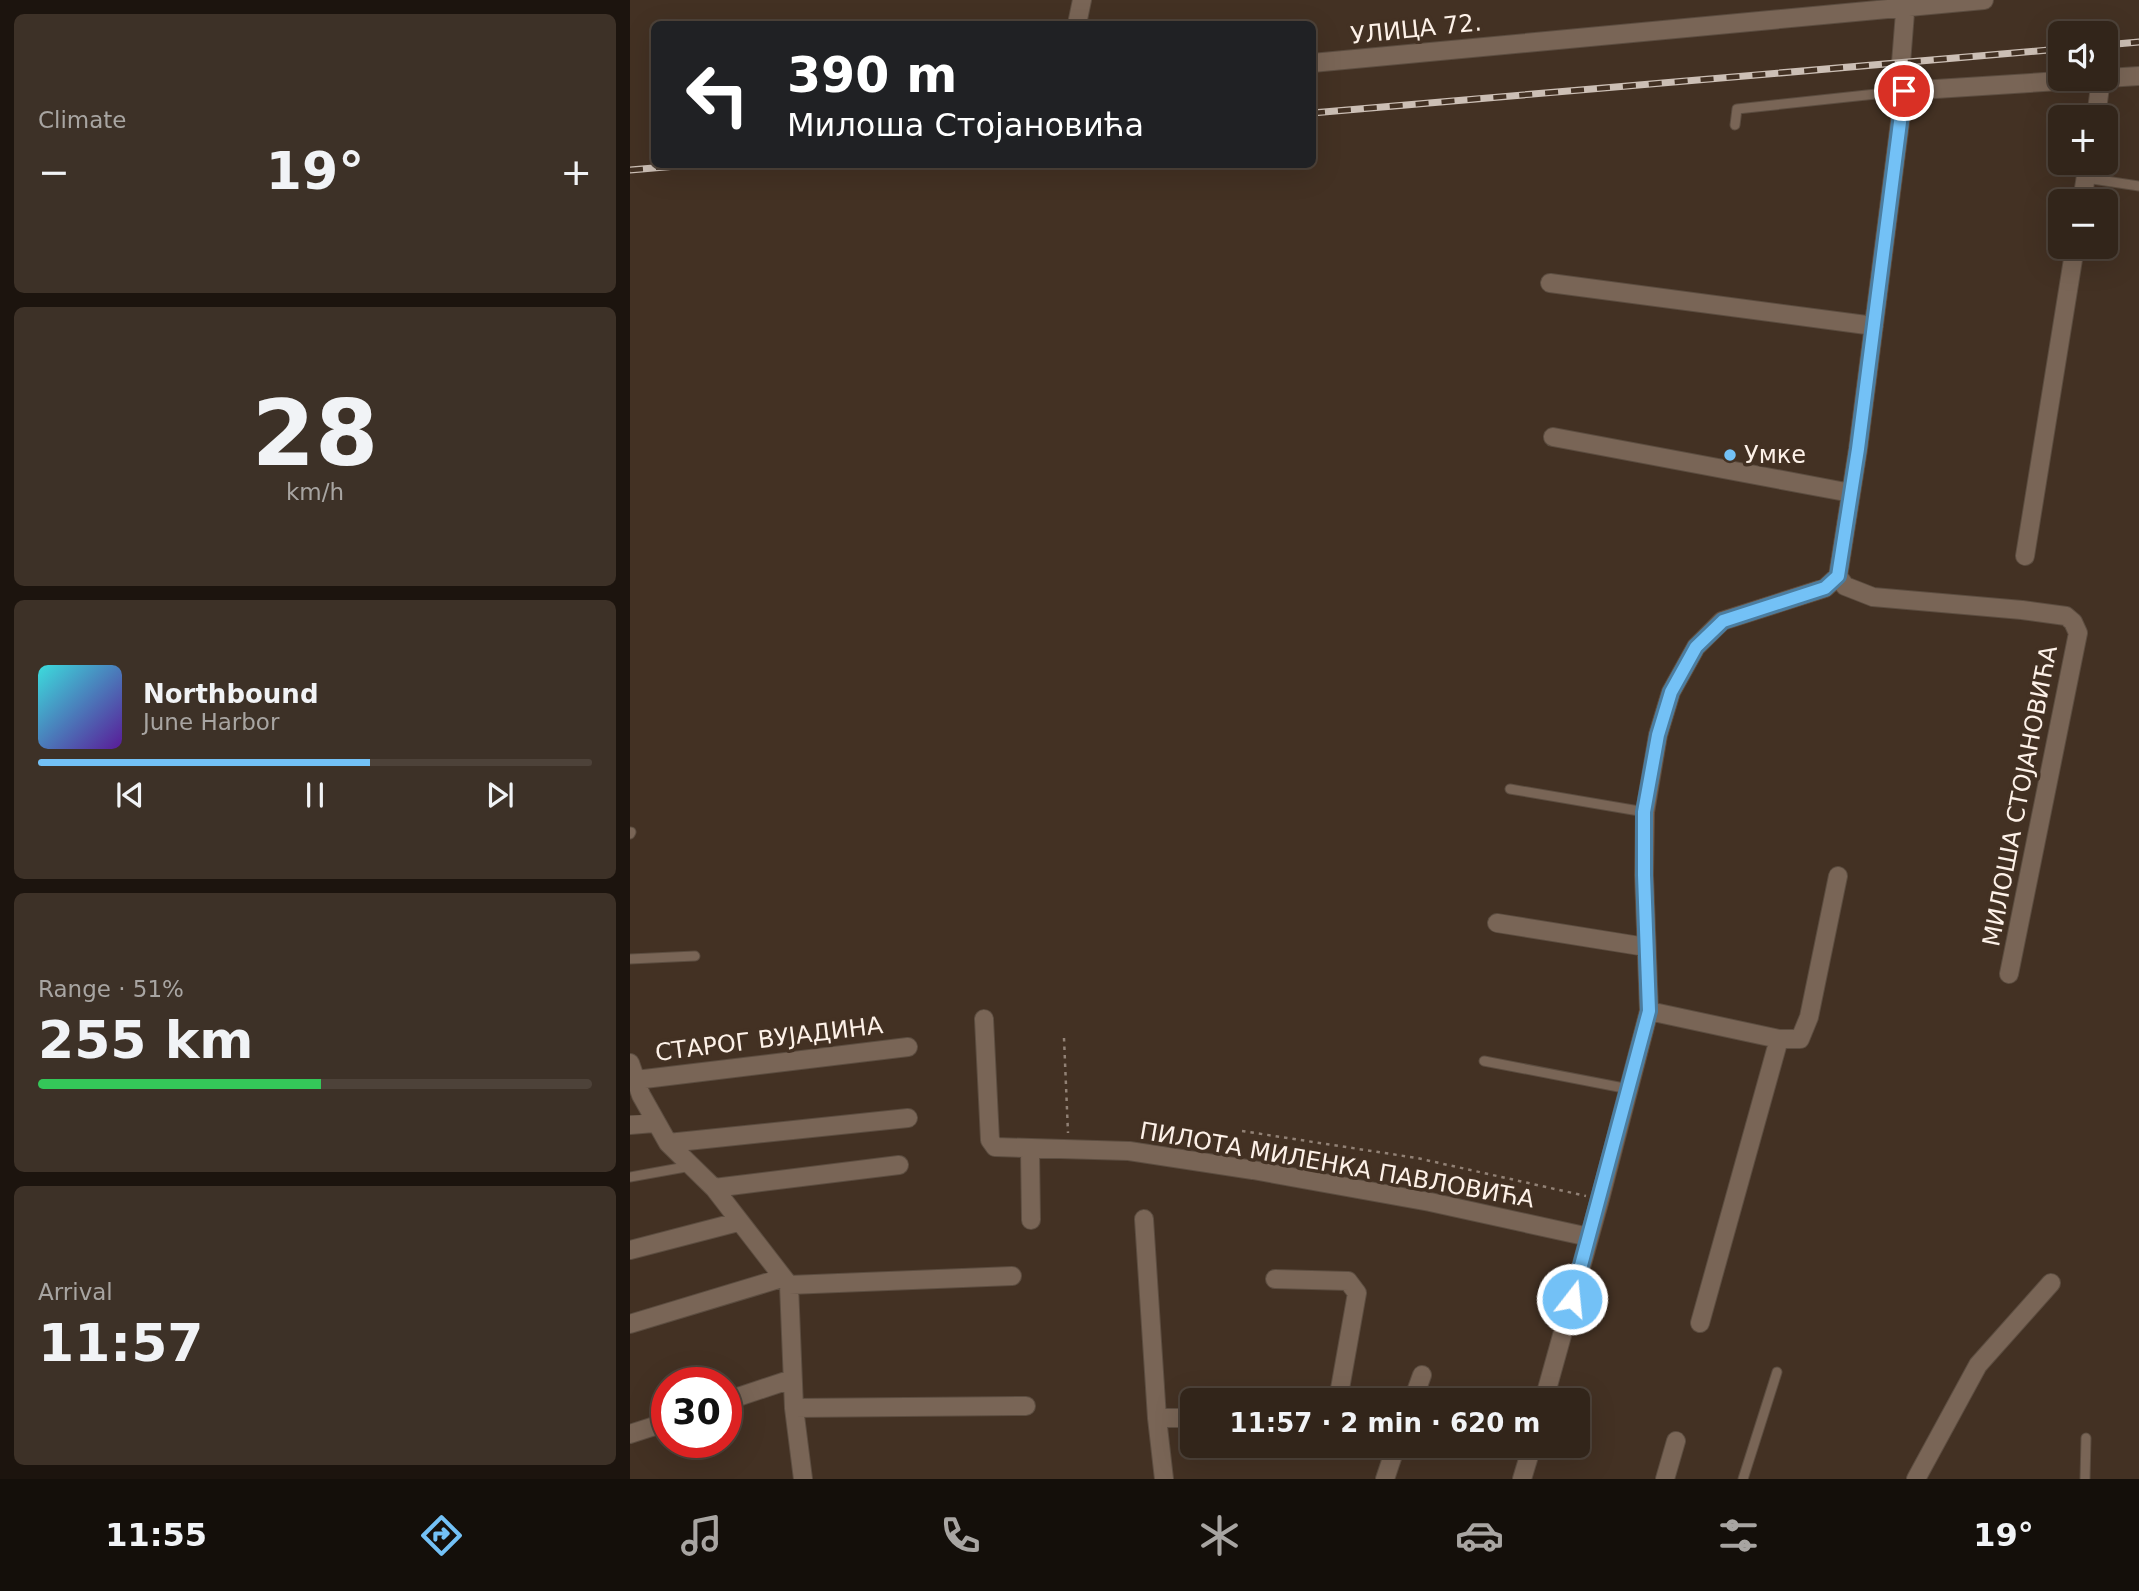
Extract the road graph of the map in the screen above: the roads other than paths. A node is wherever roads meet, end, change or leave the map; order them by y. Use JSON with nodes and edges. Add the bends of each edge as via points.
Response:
{"nodes":[{"id":1,"x":1082,"y":0,"type":"edge"},
{"id":2,"x":1984,"y":0,"type":"edge"},
{"id":3,"x":1905,"y":3,"type":"edge"},
{"id":4,"x":1078,"y":21,"type":"edge"},
{"id":5,"x":1316,"y":63,"type":"edge"},
{"id":6,"x":2139,"y":76,"type":"edge"},
{"id":7,"x":2118,"y":78,"type":"edge"},
{"id":8,"x":2048,"y":82,"type":"edge"},
{"id":9,"x":1904,"y":91,"type":"junction"},
{"id":10,"x":1735,"y":125,"type":"dead end"},
{"id":11,"x":2103,"y":175,"type":"edge"},
{"id":12,"x":2139,"y":186,"type":"edge"},
{"id":13,"x":2073,"y":259,"type":"edge"},
{"id":14,"x":1550,"y":283,"type":"dead end"},
{"id":15,"x":1874,"y":326,"type":"junction"},
{"id":16,"x":1553,"y":438,"type":"dead end"},
{"id":17,"x":1851,"y":493,"type":"junction"},
{"id":18,"x":2025,"y":556,"type":"dead end"},
{"id":19,"x":1838,"y":576,"type":"junction"},
{"id":20,"x":1510,"y":789,"type":"dead end"},
{"id":21,"x":1644,"y":812,"type":"junction"},
{"id":22,"x":1838,"y":877,"type":"dead end"},
{"id":23,"x":1497,"y":923,"type":"dead end"},
{"id":24,"x":1646,"y":947,"type":"junction"},
{"id":25,"x":695,"y":956,"type":"dead end"},
{"id":26,"x":630,"y":959,"type":"edge"},
{"id":27,"x":2009,"y":974,"type":"dead end"},
{"id":28,"x":1649,"y":1011,"type":"junction"},
{"id":29,"x":984,"y":1019,"type":"dead end"},
{"id":30,"x":1779,"y":1039,"type":"junction"},
{"id":31,"x":908,"y":1047,"type":"dead end"},
{"id":32,"x":1484,"y":1061,"type":"dead end"},
{"id":33,"x":633,"y":1071,"type":"edge"},
{"id":34,"x":1629,"y":1089,"type":"junction"},
{"id":35,"x":908,"y":1118,"type":"dead end"},
{"id":36,"x":654,"y":1123,"type":"junction"},
{"id":37,"x":630,"y":1125,"type":"edge"},
{"id":38,"x":668,"y":1143,"type":"junction"},
{"id":39,"x":1030,"y":1150,"type":"junction"},
{"id":40,"x":899,"y":1165,"type":"dead end"},
{"id":41,"x":691,"y":1166,"type":"junction"},
{"id":42,"x":630,"y":1177,"type":"edge"},
{"id":43,"x":714,"y":1188,"type":"junction"},
{"id":44,"x":1144,"y":1219,"type":"dead end"},
{"id":45,"x":1031,"y":1220,"type":"dead end"},
{"id":46,"x":738,"y":1222,"type":"junction"},
{"id":47,"x":1589,"y":1237,"type":"junction"},
{"id":48,"x":630,"y":1250,"type":"edge"},
{"id":49,"x":1012,"y":1276,"type":"dead end"},
{"id":50,"x":1275,"y":1279,"type":"dead end"},
{"id":51,"x":785,"y":1281,"type":"junction"},
{"id":52,"x":2051,"y":1283,"type":"dead end"},
{"id":53,"x":1700,"y":1323,"type":"dead end"},
{"id":54,"x":630,"y":1324,"type":"edge"},
{"id":55,"x":1777,"y":1372,"type":"dead end"},
{"id":56,"x":1422,"y":1376,"type":"dead end"},
{"id":57,"x":792,"y":1379,"type":"junction"},
{"id":58,"x":1340,"y":1388,"type":"edge"},
{"id":59,"x":1418,"y":1388,"type":"edge"},
{"id":60,"x":1547,"y":1388,"type":"edge"},
{"id":61,"x":742,"y":1396,"type":"edge"},
{"id":62,"x":1026,"y":1406,"type":"dead end"},
{"id":63,"x":794,"y":1408,"type":"junction"},
{"id":64,"x":1157,"y":1418,"type":"junction"},
{"id":65,"x":1180,"y":1418,"type":"edge"},
{"id":66,"x":651,"y":1427,"type":"edge"},
{"id":67,"x":630,"y":1434,"type":"edge"},
{"id":68,"x":2086,"y":1438,"type":"dead end"},
{"id":69,"x":1676,"y":1441,"type":"dead end"},
{"id":70,"x":1392,"y":1458,"type":"edge"},
{"id":71,"x":1528,"y":1458,"type":"edge"},
{"id":72,"x":803,"y":1479,"type":"edge"},
{"id":73,"x":1164,"y":1479,"type":"edge"},
{"id":74,"x":1385,"y":1479,"type":"edge"},
{"id":75,"x":1522,"y":1479,"type":"edge"},
{"id":76,"x":1665,"y":1479,"type":"edge"},
{"id":77,"x":1743,"y":1479,"type":"edge"},
{"id":78,"x":1916,"y":1479,"type":"edge"},
{"id":79,"x":2085,"y":1479,"type":"edge"}],
"edges":[{"from":1,"to":4,"type":"street"},
{"from":2,"to":3,"type":"street","name":"УЛИЦА 72."},
{"from":3,"to":5,"type":"street","name":"УЛИЦА 72."},
{"from":3,"to":9,"type":"street"},
{"from":6,"to":7,"type":"street"},
{"from":8,"to":9,"type":"street"},
{"from":9,"to":10,"type":"lane","via":[[1737,109]]},
{"from":9,"to":15,"type":"street"},
{"from":11,"to":12,"type":"lane"},
{"from":13,"to":18,"type":"street"},
{"from":14,"to":15,"type":"street"},
{"from":15,"to":17,"type":"street"},
{"from":16,"to":17,"type":"street"},
{"from":17,"to":19,"type":"street"},
{"from":19,"to":21,"type":"street","via":[[1825,588],[1723,621],[1696,647],[1671,692]]},
{"from":19,"to":27,"type":"street","name":"МИЛОША СТОЈАНОВИЋА","via":[[1845,586],[1873,597],[2066,616],[2078,633]]},
{"from":20,"to":21,"type":"lane"},
{"from":21,"to":24,"type":"street"},
{"from":22,"to":30,"type":"street","via":[[1809,1017],[1800,1039]]},
{"from":23,"to":24,"type":"street"},
{"from":24,"to":28,"type":"street"},
{"from":25,"to":26,"type":"lane"},
{"from":28,"to":30,"type":"street"},
{"from":28,"to":34,"type":"street"},
{"from":29,"to":39,"type":"street","name":"ПИЛОТА МИЛЕНКА ПАВЛОВИЋА","via":[[990,1140],[995,1147]]},
{"from":30,"to":53,"type":"street"},
{"from":31,"to":33,"type":"street","name":"СТАРОГ ВУЈАДИНА"},
{"from":32,"to":34,"type":"lane"},
{"from":33,"to":36,"type":"street"},
{"from":34,"to":47,"type":"street"},
{"from":35,"to":38,"type":"street"},
{"from":36,"to":37,"type":"street"},
{"from":36,"to":38,"type":"street"},
{"from":38,"to":41,"type":"street"},
{"from":39,"to":45,"type":"street"},
{"from":39,"to":47,"type":"street","name":"ПИЛОТА МИЛЕНКА ПАВЛОВИЋА","via":[[1129,1151],[1252,1170]]},
{"from":40,"to":43,"type":"street"},
{"from":41,"to":42,"type":"lane"},
{"from":41,"to":43,"type":"street"},
{"from":43,"to":46,"type":"street"},
{"from":44,"to":64,"type":"street"},
{"from":46,"to":48,"type":"street"},
{"from":46,"to":51,"type":"street"},
{"from":47,"to":60,"type":"street"},
{"from":49,"to":51,"type":"street"},
{"from":50,"to":58,"type":"street","via":[[1348,1281],[1357,1293]]},
{"from":51,"to":54,"type":"street"},
{"from":51,"to":57,"type":"street"},
{"from":52,"to":78,"type":"street","via":[[1978,1365]]},
{"from":55,"to":77,"type":"lane"},
{"from":56,"to":59,"type":"street"},
{"from":57,"to":61,"type":"street"},
{"from":57,"to":63,"type":"street"},
{"from":62,"to":63,"type":"street"},
{"from":63,"to":72,"type":"street"},
{"from":64,"to":65,"type":"street"},
{"from":64,"to":73,"type":"street"},
{"from":66,"to":67,"type":"street"},
{"from":68,"to":79,"type":"lane"},
{"from":69,"to":76,"type":"street"},
{"from":70,"to":74,"type":"street"},
{"from":71,"to":75,"type":"street"}]}
